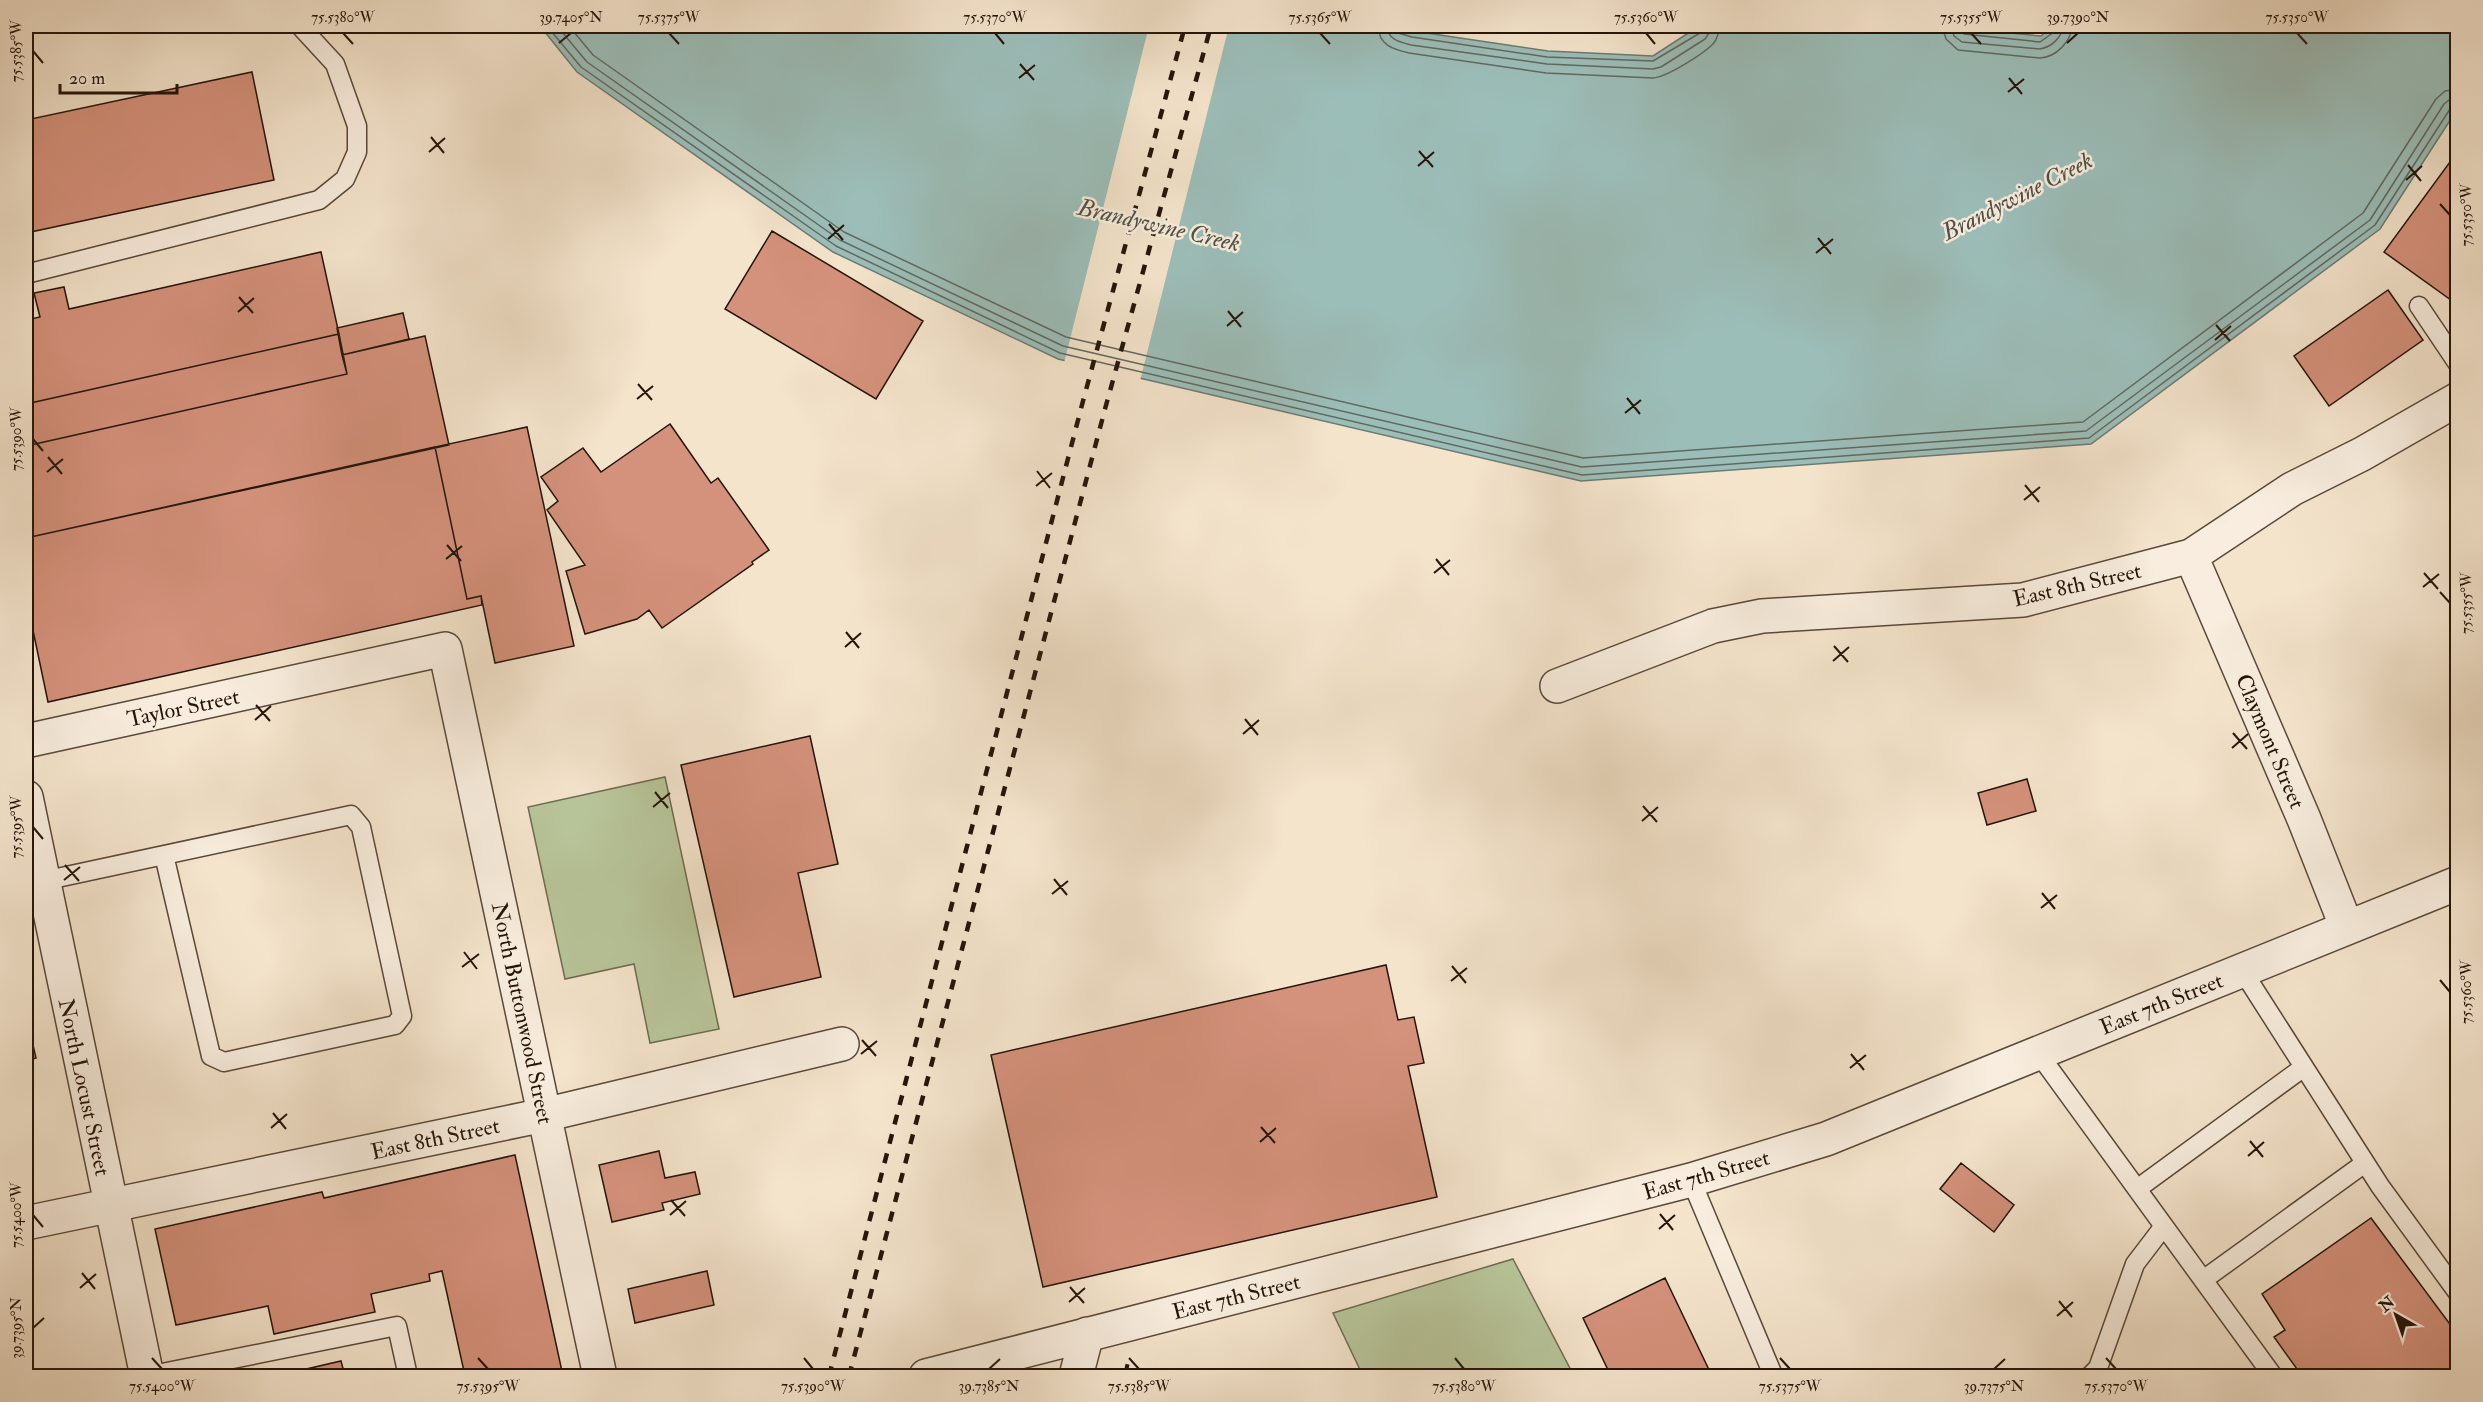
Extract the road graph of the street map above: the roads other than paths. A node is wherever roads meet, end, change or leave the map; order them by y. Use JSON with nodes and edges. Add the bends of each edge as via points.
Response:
{"nodes":[{"id":1,"x":300,"y":26,"type":"edge"},
{"id":2,"x":26,"y":274,"type":"edge"},
{"id":3,"x":2419,"y":306,"type":"dead end"},
{"id":4,"x":2457,"y":364,"type":"edge"},
{"id":5,"x":2457,"y":399,"type":"edge"},
{"id":6,"x":2191,"y":556,"type":"junction"},
{"id":7,"x":445,"y":649,"type":"joint"},
{"id":8,"x":1557,"y":686,"type":"dead end"},
{"id":9,"x":26,"y":741,"type":"edge"},
{"id":10,"x":26,"y":797,"type":"edge"},
{"id":11,"x":164,"y":855,"type":"junction"},
{"id":12,"x":43,"y":881,"type":"junction"},
{"id":13,"x":2457,"y":883,"type":"edge"},
{"id":14,"x":2347,"y":928,"type":"junction"},
{"id":15,"x":2242,"y":970,"type":"junction"},
{"id":16,"x":842,"y":1044,"type":"dead end"},
{"id":17,"x":2038,"y":1053,"type":"junction"},
{"id":18,"x":2304,"y":1067,"type":"junction"},
{"id":19,"x":544,"y":1115,"type":"junction"},
{"id":20,"x":2365,"y":1163,"type":"junction"},
{"id":21,"x":1691,"y":1180,"type":"junction"},
{"id":22,"x":2137,"y":1188,"type":"junction"},
{"id":23,"x":110,"y":1207,"type":"junction"},
{"id":24,"x":26,"y":1223,"type":"edge"},
{"id":25,"x":2164,"y":1226,"type":"junction"},
{"id":26,"x":2203,"y":1280,"type":"junction"},
{"id":27,"x":2457,"y":1293,"type":"edge"},
{"id":28,"x":1087,"y":1334,"type":"junction"},
{"id":29,"x":1773,"y":1375,"type":"edge"},
{"id":30,"x":147,"y":1376,"type":"edge"},
{"id":31,"x":408,"y":1377,"type":"edge"},
{"id":32,"x":600,"y":1377,"type":"edge"},
{"id":33,"x":926,"y":1377,"type":"edge"},
{"id":34,"x":1076,"y":1377,"type":"edge"},
{"id":35,"x":2090,"y":1377,"type":"edge"},
{"id":36,"x":2273,"y":1377,"type":"edge"}],
"edges":[{"from":1,"to":2,"type":"lane","via":[[335,64],[357,126],[357,152],[345,179],[319,200]]},
{"from":3,"to":4,"type":"lane"},
{"from":5,"to":6,"type":"street","name":"East 8th Street","via":[[2292,489]]},
{"from":6,"to":8,"type":"street","name":"East 8th Street","via":[[2024,600],[1762,616],[1713,626]]},
{"from":6,"to":14,"type":"street","name":"Claymont Street"},
{"from":7,"to":9,"type":"street","name":"Taylor Street"},
{"from":7,"to":19,"type":"street","name":"North Buttonwood Street"},
{"from":10,"to":12,"type":"street","name":"North Locust Street"},
{"from":11,"to":11,"type":"lane","via":[[351,815],[361,827],[402,1016],[395,1025],[224,1062],[211,1056]]},
{"from":11,"to":12,"type":"lane"},
{"from":12,"to":23,"type":"street","name":"North Locust Street"},
{"from":13,"to":14,"type":"street","name":"East 7th Street"},
{"from":14,"to":15,"type":"street","name":"East 7th Street"},
{"from":15,"to":17,"type":"street","name":"East 7th Street"},
{"from":15,"to":18,"type":"lane"},
{"from":16,"to":19,"type":"street","name":"East 8th Street"},
{"from":17,"to":21,"type":"street","name":"East 7th Street","via":[[1826,1139]]},
{"from":17,"to":22,"type":"lane"},
{"from":18,"to":20,"type":"lane"},
{"from":18,"to":22,"type":"lane"},
{"from":19,"to":23,"type":"street","name":"East 8th Street"},
{"from":19,"to":32,"type":"street","name":"North Buttonwood Street"},
{"from":20,"to":26,"type":"lane"},
{"from":20,"to":27,"type":"lane"},
{"from":21,"to":28,"type":"street","name":"East 7th Street"},
{"from":21,"to":29,"type":"lane"},
{"from":22,"to":25,"type":"lane"},
{"from":23,"to":24,"type":"street","name":"East 8th Street"},
{"from":23,"to":30,"type":"street","name":"North Locust Street"},
{"from":25,"to":26,"type":"lane"},
{"from":25,"to":35,"type":"lane","via":[[2135,1264],[2098,1368]]},
{"from":26,"to":36,"type":"lane"},
{"from":28,"to":33,"type":"street","name":"East 7th Street"},
{"from":28,"to":34,"type":"street"},
{"from":30,"to":31,"type":"lane","via":[[397,1326]]}]}
